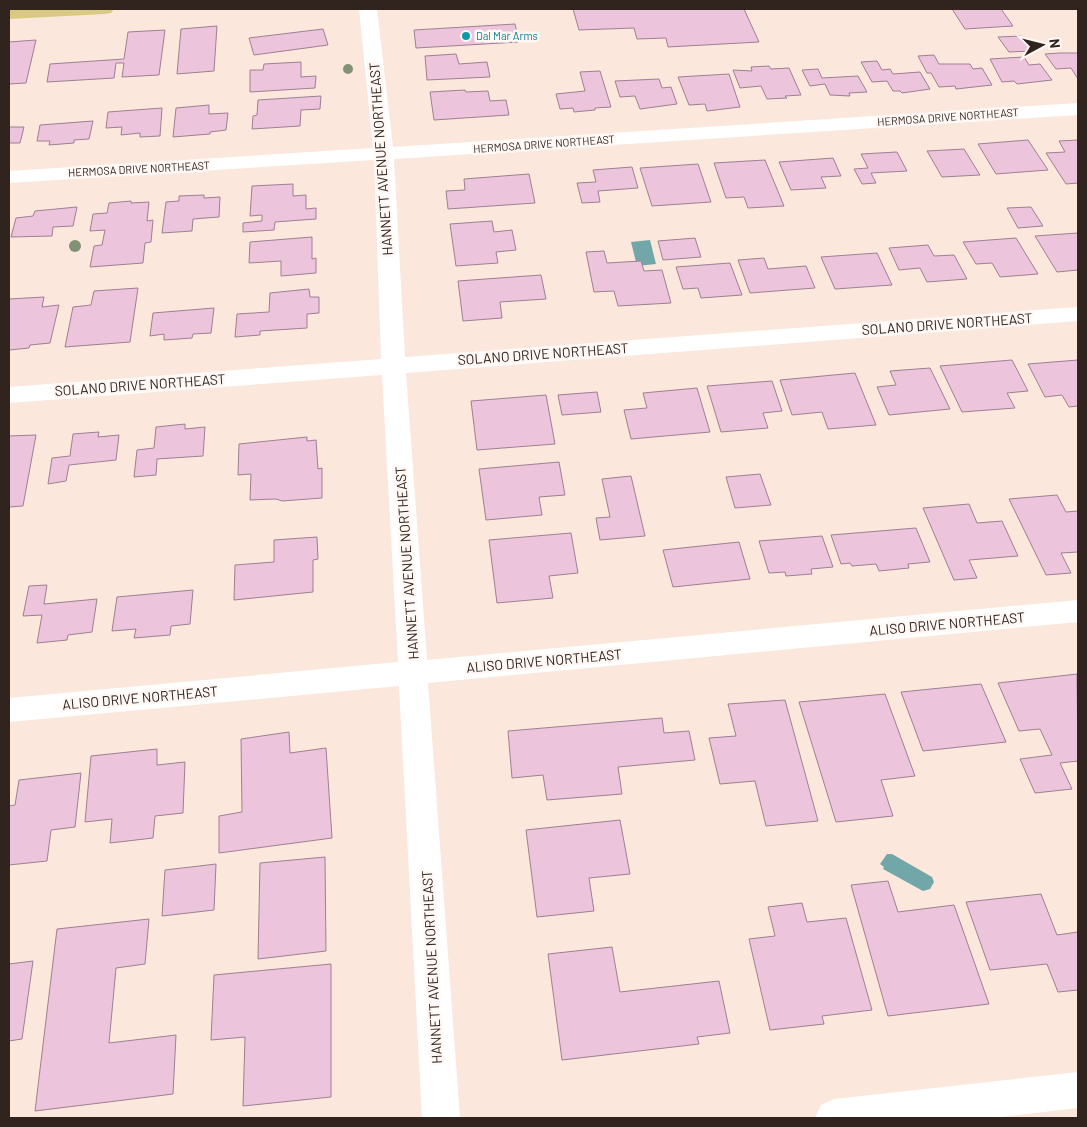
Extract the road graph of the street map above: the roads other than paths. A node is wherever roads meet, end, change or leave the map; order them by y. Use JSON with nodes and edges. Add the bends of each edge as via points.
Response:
{"nodes":[{"id":1,"x":106,"y":9,"type":"edge"},
{"id":2,"x":368,"y":9,"type":"edge"},
{"id":3,"x":9,"y":14,"type":"edge"},
{"id":4,"x":1078,"y":109,"type":"edge"},
{"id":5,"x":384,"y":154,"type":"junction"},
{"id":6,"x":9,"y":177,"type":"edge"},
{"id":7,"x":1078,"y":314,"type":"edge"},
{"id":8,"x":394,"y":365,"type":"junction"},
{"id":9,"x":9,"y":395,"type":"edge"},
{"id":10,"x":1078,"y":612,"type":"edge"},
{"id":11,"x":414,"y":673,"type":"junction"},
{"id":12,"x":9,"y":710,"type":"edge"},
{"id":13,"x":1078,"y":1090,"type":"edge"},
{"id":14,"x":441,"y":1118,"type":"edge"},
{"id":15,"x":834,"y":1118,"type":"edge"}],
"edges":[{"from":1,"to":3,"type":"main road"},
{"from":2,"to":5,"type":"street","name":"HANNETT AVENUE NORTHEAST"},
{"from":4,"to":5,"type":"street","name":"HERMOSA DRIVE NORTHEAST"},
{"from":5,"to":6,"type":"street","name":"HERMOSA DRIVE NORTHEAST"},
{"from":5,"to":8,"type":"street","name":"HANNETT AVENUE NORTHEAST"},
{"from":7,"to":8,"type":"street","name":"SOLANO DRIVE NORTHEAST"},
{"from":8,"to":9,"type":"street","name":"SOLANO DRIVE NORTHEAST"},
{"from":8,"to":11,"type":"street","name":"HANNETT AVENUE NORTHEAST"},
{"from":10,"to":11,"type":"street","name":"ALISO DRIVE NORTHEAST"},
{"from":11,"to":12,"type":"street","name":"ALISO DRIVE NORTHEAST"},
{"from":11,"to":14,"type":"street","name":"HANNETT AVENUE NORTHEAST"},
{"from":13,"to":15,"type":"street"}]}
